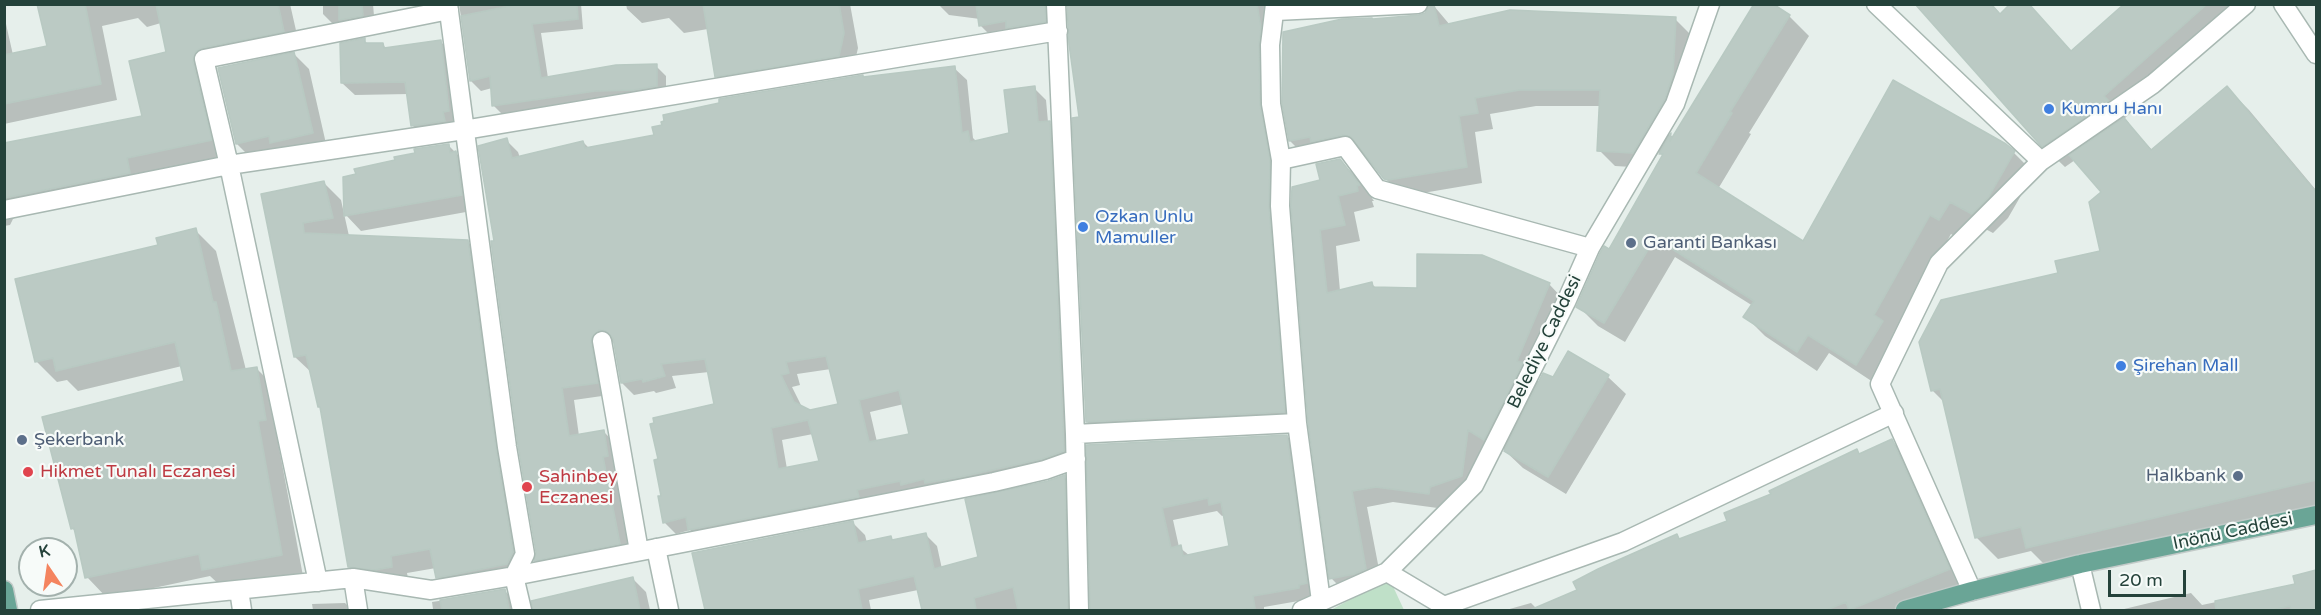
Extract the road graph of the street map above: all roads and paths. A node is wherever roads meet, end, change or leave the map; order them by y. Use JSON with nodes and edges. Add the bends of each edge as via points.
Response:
{"nodes":[{"id":1,"x":1056,"y":4,"type":"edge"},
{"id":2,"x":1418,"y":4,"type":"edge"},
{"id":3,"x":1710,"y":4,"type":"edge"},
{"id":4,"x":1876,"y":4,"type":"edge"},
{"id":5,"x":2246,"y":4,"type":"edge"},
{"id":6,"x":2283,"y":4,"type":"edge"},
{"id":7,"x":449,"y":7,"type":"edge"},
{"id":8,"x":1276,"y":8,"type":"edge"},
{"id":9,"x":1058,"y":31,"type":"junction"},
{"id":10,"x":2316,"y":54,"type":"edge"},
{"id":11,"x":464,"y":130,"type":"junction"},
{"id":12,"x":1281,"y":160,"type":"junction"},
{"id":13,"x":2041,"y":161,"type":"junction"},
{"id":14,"x":230,"y":165,"type":"junction"},
{"id":15,"x":4,"y":210,"type":"edge"},
{"id":16,"x":1590,"y":248,"type":"junction"},
{"id":17,"x":602,"y":341,"type":"dead end"},
{"id":18,"x":1893,"y":413,"type":"junction"},
{"id":19,"x":1297,"y":423,"type":"junction"},
{"id":20,"x":1076,"y":434,"type":"junction"},
{"id":21,"x":1076,"y":459,"type":"junction"},
{"id":22,"x":2316,"y":515,"type":"edge"},
{"id":23,"x":647,"y":549,"type":"junction"},
{"id":24,"x":2080,"y":564,"type":"junction"},
{"id":25,"x":1388,"y":572,"type":"junction"},
{"id":26,"x":514,"y":576,"type":"junction"},
{"id":27,"x":353,"y":578,"type":"junction"},
{"id":28,"x":318,"y":582,"type":"junction"},
{"id":29,"x":4,"y":590,"type":"edge"},
{"id":30,"x":239,"y":590,"type":"junction"},
{"id":31,"x":1972,"y":591,"type":"junction"},
{"id":32,"x":1321,"y":601,"type":"junction"},
{"id":33,"x":8,"y":610,"type":"edge"},
{"id":34,"x":40,"y":610,"type":"edge"},
{"id":35,"x":242,"y":610,"type":"edge"},
{"id":36,"x":358,"y":610,"type":"edge"},
{"id":37,"x":522,"y":610,"type":"edge"},
{"id":38,"x":669,"y":610,"type":"edge"},
{"id":39,"x":1079,"y":610,"type":"edge"},
{"id":40,"x":1302,"y":610,"type":"edge"},
{"id":41,"x":1905,"y":610,"type":"edge"},
{"id":42,"x":2091,"y":610,"type":"edge"}],
"edges":[{"from":1,"to":9,"type":"street"},
{"from":2,"to":8,"type":"street"},
{"from":3,"to":16,"type":"street","name":"Belediye Caddesi","via":[[1675,104]]},
{"from":4,"to":13,"type":"street"},
{"from":5,"to":13,"type":"street","via":[[2153,84]]},
{"from":6,"to":10,"type":"street"},
{"from":7,"to":11,"type":"street"},
{"from":7,"to":14,"type":"street","via":[[204,59]]},
{"from":8,"to":12,"type":"street","via":[[1270,45],[1271,104]]},
{"from":9,"to":11,"type":"street"},
{"from":9,"to":20,"type":"street"},
{"from":11,"to":14,"type":"street"},
{"from":11,"to":26,"type":"street","via":[[525,554]]},
{"from":12,"to":16,"type":"street","via":[[1345,146],[1377,189]]},
{"from":12,"to":19,"type":"street","via":[[1280,206]]},
{"from":13,"to":18,"type":"street","via":[[1939,263],[1880,384]]},
{"from":14,"to":15,"type":"street"},
{"from":14,"to":28,"type":"street"},
{"from":16,"to":25,"type":"street","name":"Belediye Caddesi","via":[[1474,485]]},
{"from":17,"to":23,"type":"street"},
{"from":18,"to":25,"type":"street","via":[[1623,543],[1444,606]]},
{"from":18,"to":31,"type":"street"},
{"from":19,"to":20,"type":"street"},
{"from":19,"to":32,"type":"street"},
{"from":20,"to":21,"type":"street"},
{"from":21,"to":23,"type":"street","via":[[994,482]]},
{"from":21,"to":39,"type":"street"},
{"from":22,"to":24,"type":"main road","name":"Inönü Caddesi"},
{"from":23,"to":26,"type":"street"},
{"from":23,"to":38,"type":"street"},
{"from":24,"to":31,"type":"main road","name":"Inönü Caddesi"},
{"from":24,"to":42,"type":"street"},
{"from":25,"to":32,"type":"street","name":"Belediye Caddesi"},
{"from":26,"to":27,"type":"street","via":[[431,590]]},
{"from":26,"to":37,"type":"street"},
{"from":27,"to":28,"type":"street"},
{"from":27,"to":36,"type":"street"},
{"from":28,"to":30,"type":"street"},
{"from":29,"to":33,"type":"main road"},
{"from":30,"to":34,"type":"street"},
{"from":30,"to":35,"type":"street"},
{"from":31,"to":41,"type":"main road","name":"Inönü Caddesi"},
{"from":32,"to":40,"type":"street","name":"Belediye Caddesi"}]}
